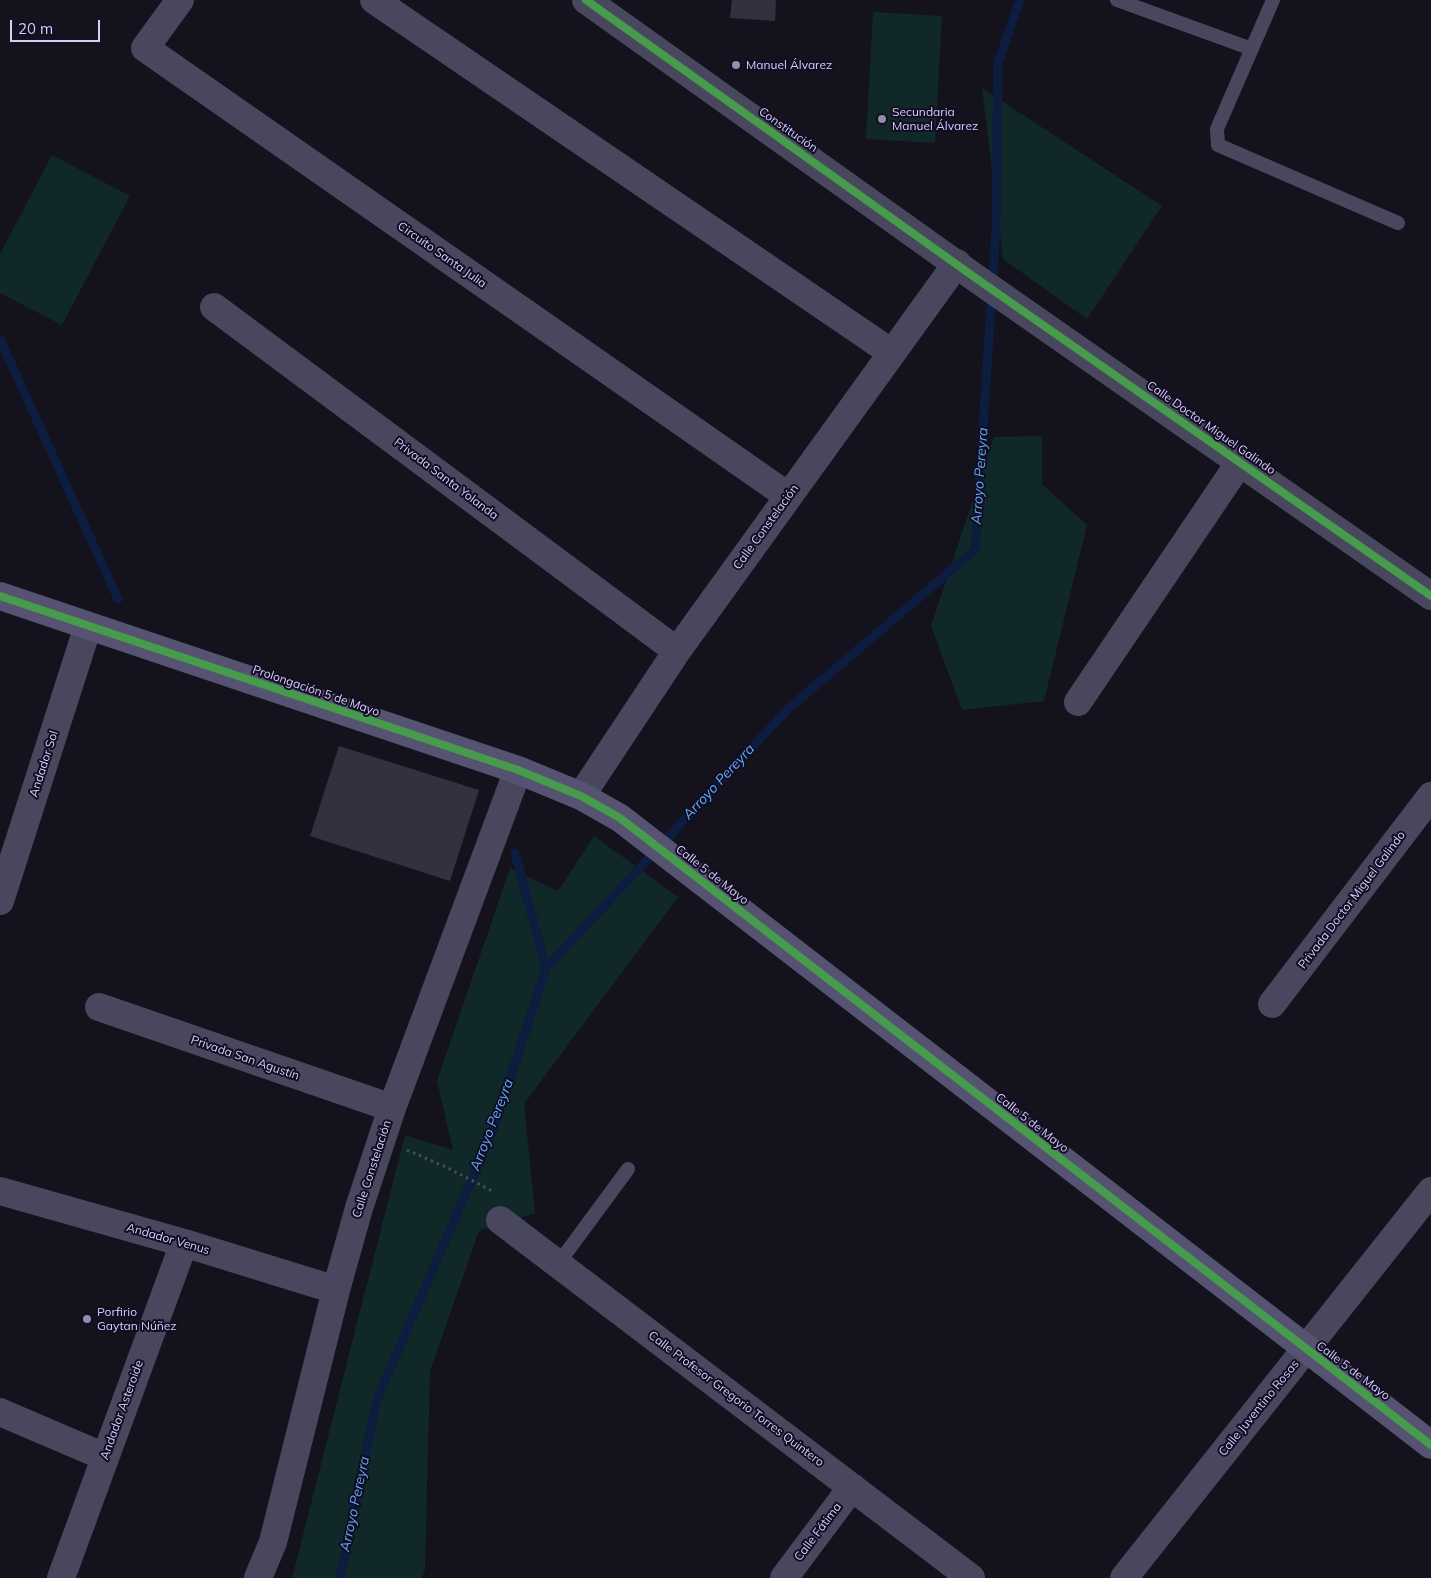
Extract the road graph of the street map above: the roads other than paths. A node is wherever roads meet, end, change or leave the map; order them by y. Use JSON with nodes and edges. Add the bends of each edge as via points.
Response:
{"nodes":[{"id":1,"x":180,"y":0,"type":"edge"},
{"id":2,"x":374,"y":0,"type":"edge"},
{"id":3,"x":586,"y":0,"type":"edge"},
{"id":4,"x":1117,"y":0,"type":"edge"},
{"id":5,"x":1273,"y":0,"type":"edge"},
{"id":6,"x":1252,"y":49,"type":"junction"},
{"id":7,"x":1398,"y":223,"type":"dead end"},
{"id":8,"x":967,"y":271,"type":"junction"},
{"id":9,"x":214,"y":307,"type":"dead end"},
{"id":10,"x":892,"y":353,"type":"junction"},
{"id":11,"x":1240,"y":462,"type":"junction"},
{"id":12,"x":788,"y":496,"type":"junction"},
{"id":13,"x":0,"y":596,"type":"edge"},
{"id":14,"x":1431,"y":596,"type":"edge"},
{"id":15,"x":88,"y":626,"type":"junction"},
{"id":16,"x":677,"y":651,"type":"junction"},
{"id":17,"x":1078,"y":702,"type":"dead end"},
{"id":18,"x":518,"y":770,"type":"junction"},
{"id":19,"x":581,"y":796,"type":"junction"},
{"id":20,"x":1431,"y":796,"type":"edge"},
{"id":21,"x":620,"y":818,"type":"joint"},
{"id":22,"x":0,"y":901,"type":"edge"},
{"id":23,"x":1272,"y":1004,"type":"dead end"},
{"id":24,"x":99,"y":1007,"type":"dead end"},
{"id":25,"x":392,"y":1108,"type":"junction"},
{"id":26,"x":628,"y":1169,"type":"dead end"},
{"id":27,"x":0,"y":1191,"type":"edge"},
{"id":28,"x":1431,"y":1191,"type":"edge"},
{"id":29,"x":500,"y":1220,"type":"dead end"},
{"id":30,"x":184,"y":1243,"type":"junction"},
{"id":31,"x":558,"y":1264,"type":"junction"},
{"id":32,"x":336,"y":1290,"type":"junction"},
{"id":33,"x":1306,"y":1350,"type":"junction"},
{"id":34,"x":0,"y":1412,"type":"edge"},
{"id":35,"x":1431,"y":1445,"type":"edge"},
{"id":36,"x":106,"y":1457,"type":"junction"},
{"id":37,"x":852,"y":1487,"type":"junction"},
{"id":38,"x":61,"y":1578,"type":"edge"},
{"id":39,"x":258,"y":1578,"type":"edge"},
{"id":40,"x":784,"y":1578,"type":"edge"},
{"id":41,"x":971,"y":1578,"type":"edge"},
{"id":42,"x":1124,"y":1578,"type":"edge"}],
"edges":[{"from":1,"to":12,"type":"street","name":"Circuito Santa Julia","via":[[145,48]]},
{"from":2,"to":10,"type":"street"},
{"from":3,"to":8,"type":"street","name":"Constitución"},
{"from":4,"to":6,"type":"lane"},
{"from":5,"to":6,"type":"lane"},
{"from":6,"to":7,"type":"lane","via":[[1216,129],[1218,145]]},
{"from":8,"to":10,"type":"street","name":"Calle Constelación"},
{"from":8,"to":11,"type":"street","name":"Calle Doctor Miguel Galindo"},
{"from":9,"to":16,"type":"street","name":"Privada Santa Yolanda"},
{"from":10,"to":12,"type":"street","name":"Calle Constelación"},
{"from":11,"to":14,"type":"street","name":"Calle Doctor Miguel Galindo"},
{"from":11,"to":17,"type":"street"},
{"from":12,"to":16,"type":"street","name":"Calle Constelación"},
{"from":13,"to":15,"type":"street","name":"Prolongación 5 de Mayo"},
{"from":15,"to":18,"type":"street","name":"Prolongación 5 de Mayo"},
{"from":15,"to":22,"type":"street","name":"Andador Sol"},
{"from":16,"to":19,"type":"street","name":"Calle Constelación"},
{"from":18,"to":19,"type":"street","name":"Prolongación 5 de Mayo"},
{"from":18,"to":25,"type":"street","name":"Calle Constelación"},
{"from":19,"to":21,"type":"street","name":"Prolongación 5 de Mayo"},
{"from":20,"to":23,"type":"street","name":"Privada Doctor Miguel Galindo"},
{"from":21,"to":33,"type":"street","name":"Calle 5 de Mayo"},
{"from":24,"to":25,"type":"street","name":"Privada San Agustín"},
{"from":25,"to":32,"type":"street","name":"Calle Constelación"},
{"from":26,"to":31,"type":"lane"},
{"from":27,"to":30,"type":"street","name":"Andador Venus"},
{"from":28,"to":33,"type":"street","name":"Calle Juventino Rosas"},
{"from":29,"to":31,"type":"street","name":"Calle Profesor Gregorio Torres Quintero"},
{"from":30,"to":32,"type":"street","name":"Andador Venus"},
{"from":30,"to":36,"type":"street","name":"Andador Asteroide"},
{"from":31,"to":37,"type":"street","name":"Calle Profesor Gregorio Torres Quintero"},
{"from":32,"to":39,"type":"street","name":"Calle Constelación","via":[[273,1542]]},
{"from":33,"to":35,"type":"street","name":"Calle 5 de Mayo"},
{"from":33,"to":42,"type":"street","name":"Calle Juventino Rosas"},
{"from":34,"to":36,"type":"street"},
{"from":36,"to":38,"type":"street","name":"Andador Asteroide"},
{"from":37,"to":40,"type":"street","name":"Calle Fátima"},
{"from":37,"to":41,"type":"street","name":"Calle Profesor Gregorio Torres Quintero"}]}
